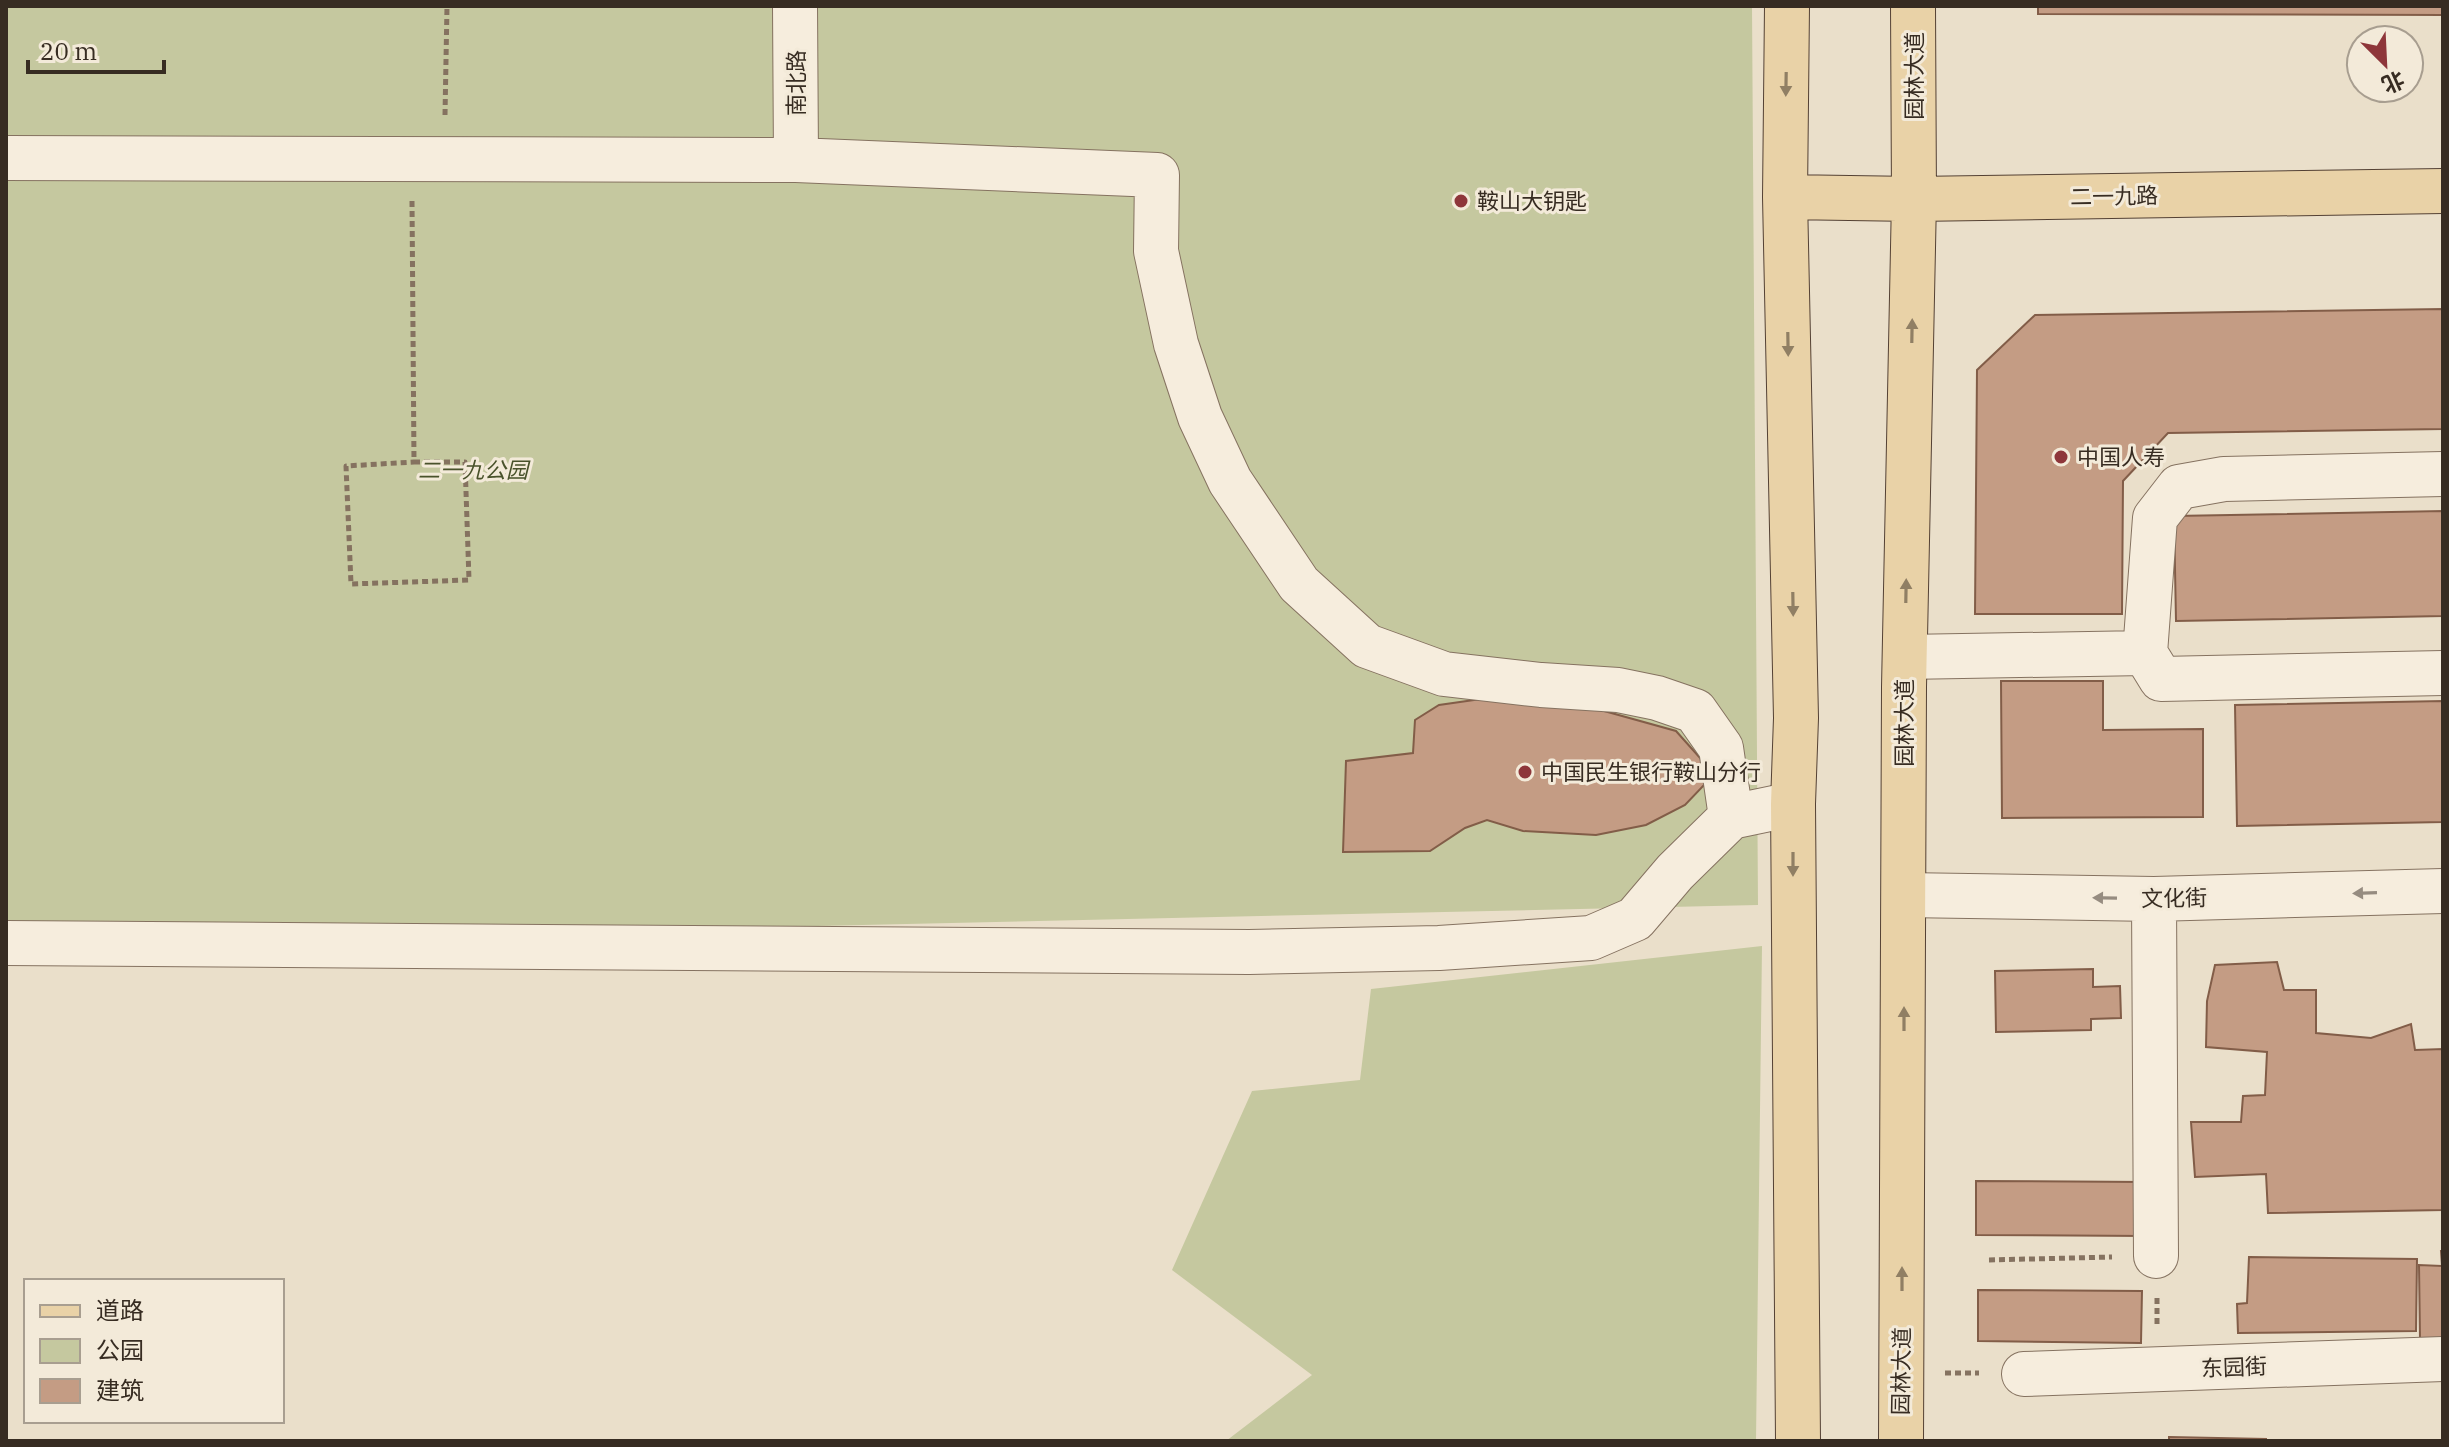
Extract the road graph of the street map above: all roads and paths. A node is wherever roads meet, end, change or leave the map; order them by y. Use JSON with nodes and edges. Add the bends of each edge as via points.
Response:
{"nodes":[{"id":1,"x":447,"y":6,"type":"edge"},
{"id":2,"x":795,"y":6,"type":"edge"},
{"id":3,"x":1787,"y":6,"type":"edge"},
{"id":4,"x":1913,"y":6,"type":"edge"},
{"id":5,"x":6,"y":158,"type":"edge"},
{"id":6,"x":428,"y":160,"type":"junction"},
{"id":7,"x":796,"y":160,"type":"junction"},
{"id":8,"x":2443,"y":191,"type":"edge"},
{"id":9,"x":1785,"y":197,"type":"junction"},
{"id":10,"x":1914,"y":199,"type":"junction"},
{"id":11,"x":414,"y":462,"type":"junction"},
{"id":12,"x":2443,"y":474,"type":"edge"},
{"id":13,"x":2145,"y":653,"type":"junction"},
{"id":14,"x":1905,"y":657,"type":"junction"},
{"id":15,"x":2443,"y":673,"type":"edge"},
{"id":16,"x":1793,"y":804,"type":"junction"},
{"id":17,"x":1731,"y":817,"type":"junction"},
{"id":18,"x":2443,"y":891,"type":"edge"},
{"id":19,"x":1904,"y":895,"type":"junction"},
{"id":20,"x":2154,"y":899,"type":"junction"},
{"id":21,"x":6,"y":943,"type":"edge"},
{"id":22,"x":2156,"y":1256,"type":"junction"},
{"id":23,"x":1989,"y":1260,"type":"dead end"},
{"id":24,"x":2443,"y":1359,"type":"edge"},
{"id":25,"x":2158,"y":1369,"type":"junction"},
{"id":26,"x":1902,"y":1372,"type":"junction"},
{"id":27,"x":2024,"y":1374,"type":"joint"},
{"id":28,"x":1798,"y":1441,"type":"edge"},
{"id":29,"x":1901,"y":1441,"type":"edge"}],
"edges":[{"from":1,"to":6,"type":"path"},
{"from":2,"to":7,"type":"street","name":"南北路"},
{"from":3,"to":9,"type":"main road","one_way":true},
{"from":4,"to":10,"type":"main road","name":"园林大道"},
{"from":5,"to":6,"type":"street"},
{"from":6,"to":7,"type":"street"},
{"from":6,"to":11,"type":"path"},
{"from":7,"to":17,"type":"street","via":[[1157,175],[1156,251],[1176,344],[1200,417],[1230,481],[1299,584],[1367,646],[1444,674],[1618,690],[1695,711],[1721,748]]},
{"from":8,"to":10,"type":"main road","name":"二一九路"},
{"from":9,"to":10,"type":"main road","name":"二一九路"},
{"from":9,"to":16,"type":"main road","one_way":true,"via":[[1796,718]]},
{"from":14,"to":10,"type":"main road","name":"园林大道","one_way":true},
{"from":11,"to":11,"type":"path","via":[[465,462],[469,580],[351,584],[346,466]]},
{"from":12,"to":13,"type":"street","via":[[2224,479],[2179,487],[2155,518]]},
{"from":13,"to":14,"type":"street"},
{"from":13,"to":15,"type":"street","via":[[2161,679]]},
{"from":14,"to":19,"type":"main road","name":"园林大道"},
{"from":16,"to":17,"type":"street"},
{"from":16,"to":28,"type":"main road","one_way":true},
{"from":17,"to":21,"type":"street","via":[[1635,919],[1591,938],[1249,952]]},
{"from":18,"to":20,"type":"street","name":"文化街","one_way":true},
{"from":20,"to":19,"type":"street","name":"文化街","one_way":true},
{"from":26,"to":19,"type":"main road","name":"园林大道","one_way":true},
{"from":20,"to":22,"type":"street"},
{"from":22,"to":23,"type":"path"},
{"from":22,"to":25,"type":"path"},
{"from":24,"to":25,"type":"street","name":"东园街"},
{"from":25,"to":27,"type":"street","name":"东园街"},
{"from":26,"to":27,"type":"path"},
{"from":26,"to":29,"type":"main road","name":"园林大道"}]}
